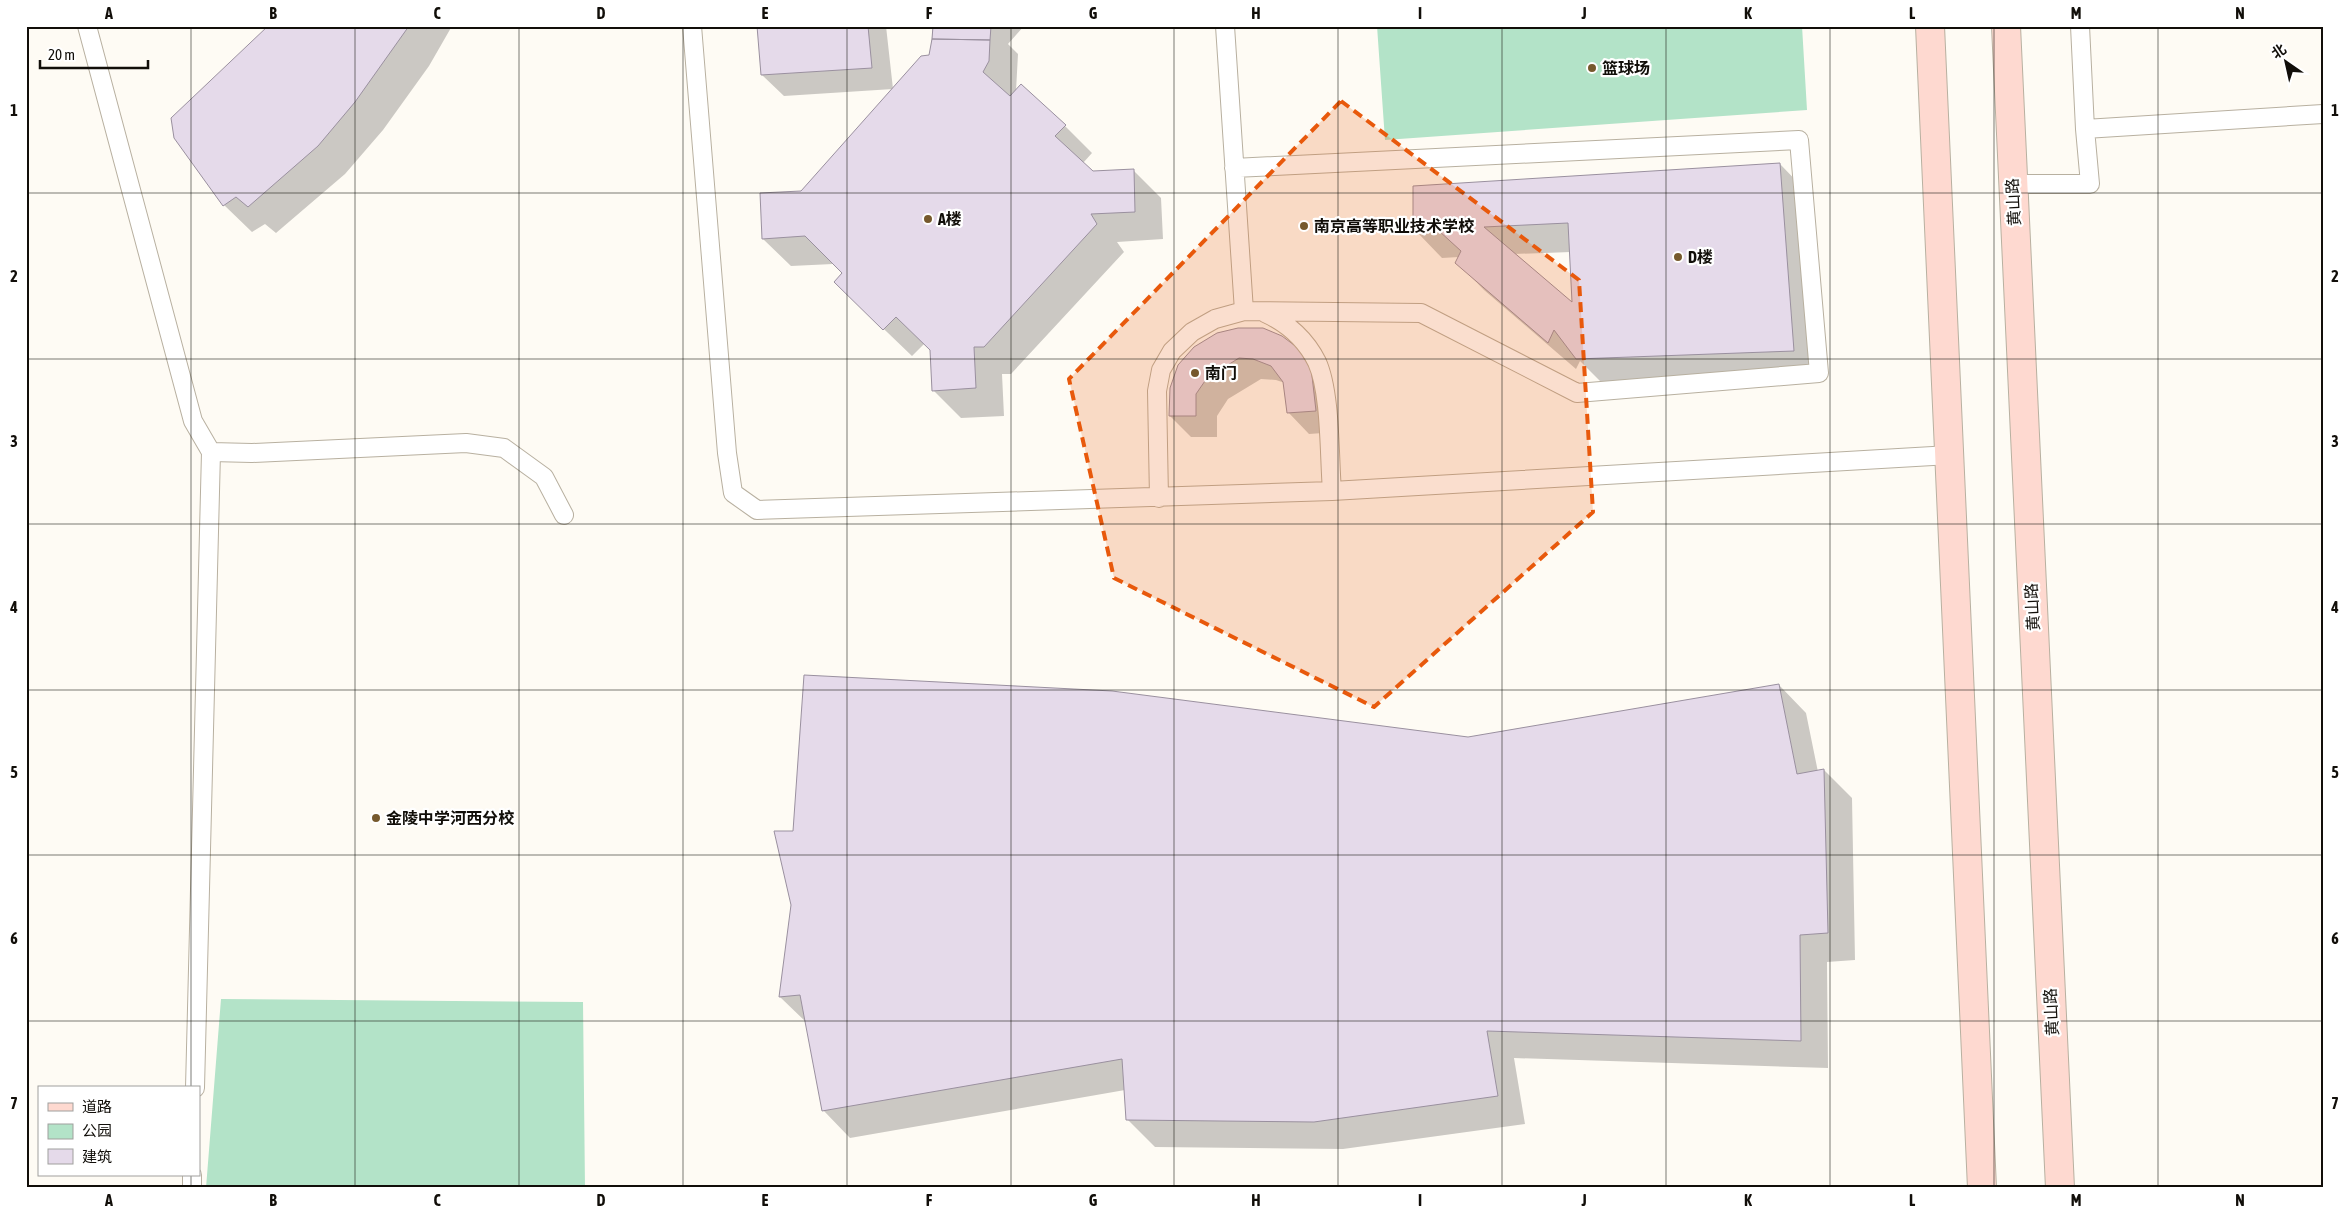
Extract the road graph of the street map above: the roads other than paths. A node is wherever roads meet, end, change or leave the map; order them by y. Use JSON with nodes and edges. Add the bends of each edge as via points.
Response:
{"nodes":[{"id":1,"x":87,"y":26,"type":"edge"},
{"id":2,"x":692,"y":26,"type":"edge"},
{"id":3,"x":1225,"y":26,"type":"edge"},
{"id":4,"x":1930,"y":26,"type":"edge"},
{"id":5,"x":2006,"y":26,"type":"edge"},
{"id":6,"x":2080,"y":26,"type":"edge"},
{"id":7,"x":2323,"y":114,"type":"edge"},
{"id":8,"x":2085,"y":129,"type":"junction"},
{"id":9,"x":1234,"y":168,"type":"junction"},
{"id":10,"x":2012,"y":184,"type":"junction"},
{"id":11,"x":1253,"y":312,"type":"junction"},
{"id":12,"x":211,"y":452,"type":"junction"},
{"id":13,"x":1950,"y":455,"type":"junction"},
{"id":14,"x":1332,"y":491,"type":"junction"},
{"id":15,"x":1159,"y":498,"type":"junction"},
{"id":16,"x":564,"y":515,"type":"dead end"},
{"id":17,"x":195,"y":1086,"type":"edge"},
{"id":18,"x":1982,"y":1188,"type":"edge"},
{"id":19,"x":2060,"y":1188,"type":"edge"}],
"edges":[{"from":1,"to":12,"type":"lane","via":[[193,422]]},
{"from":2,"to":15,"type":"lane","via":[[727,453],[734,493],[757,510]]},
{"from":3,"to":9,"type":"lane"},
{"from":4,"to":13,"type":"main road"},
{"from":5,"to":10,"type":"main road","name":"黄山路"},
{"from":6,"to":8,"type":"lane"},
{"from":7,"to":8,"type":"lane"},
{"from":8,"to":10,"type":"lane","via":[[2090,184]]},
{"from":9,"to":11,"type":"lane"},
{"from":9,"to":11,"type":"lane","via":[[1799,140],[1820,372],[1577,393],[1421,313]]},
{"from":10,"to":19,"type":"main road","name":"黄山路"},
{"from":11,"to":14,"type":"lane","via":[[1290,328],[1317,362],[1325,396]]},
{"from":11,"to":15,"type":"lane","via":[[1215,319],[1192,332],[1172,351],[1160,370],[1157,391]]},
{"from":12,"to":16,"type":"lane","via":[[466,443],[504,448],[544,477]]},
{"from":12,"to":17,"type":"lane"},
{"from":13,"to":14,"type":"lane"},
{"from":13,"to":18,"type":"main road"},
{"from":14,"to":15,"type":"lane"}]}
